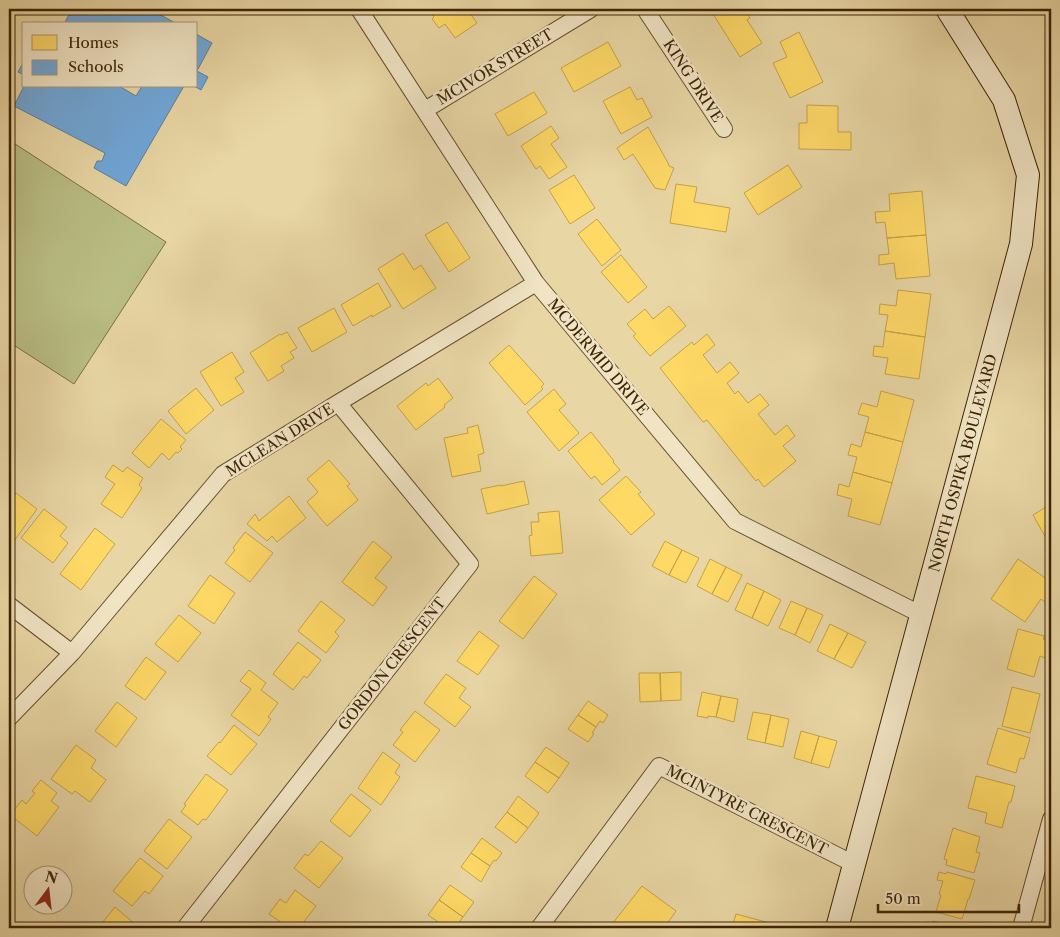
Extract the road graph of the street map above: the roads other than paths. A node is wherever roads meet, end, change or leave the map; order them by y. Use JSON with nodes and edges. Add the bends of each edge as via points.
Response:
{"nodes":[{"id":1,"x":359,"y":9,"type":"edge"},
{"id":2,"x":591,"y":9,"type":"edge"},
{"id":3,"x":645,"y":9,"type":"edge"},
{"id":4,"x":947,"y":9,"type":"edge"},
{"id":5,"x":425,"y":110,"type":"junction"},
{"id":6,"x":724,"y":129,"type":"dead end"},
{"id":7,"x":536,"y":282,"type":"junction"},
{"id":8,"x":338,"y":403,"type":"junction"},
{"id":9,"x":9,"y":605,"type":"edge"},
{"id":10,"x":922,"y":614,"type":"junction"},
{"id":11,"x":72,"y":653,"type":"junction"},
{"id":12,"x":9,"y":718,"type":"edge"},
{"id":13,"x":1051,"y":819,"type":"edge"},
{"id":14,"x":854,"y":864,"type":"junction"},
{"id":15,"x":185,"y":928,"type":"edge"},
{"id":16,"x":539,"y":928,"type":"edge"},
{"id":17,"x":837,"y":928,"type":"edge"},
{"id":18,"x":1021,"y":928,"type":"edge"}],
"edges":[{"from":1,"to":5,"type":"street","name":"MCDERMID DRIVE"},
{"from":2,"to":5,"type":"street","name":"MCIVOR STREET"},
{"from":3,"to":6,"type":"street","name":"KING DRIVE"},
{"from":4,"to":10,"type":"street","name":"NORTH OSPIKA BOULEVARD","via":[[1004,100],[1028,175],[1021,244]]},
{"from":5,"to":7,"type":"street","name":"MCDERMID DRIVE"},
{"from":7,"to":8,"type":"street","name":"MCLEAN DRIVE"},
{"from":7,"to":10,"type":"street","name":"MCDERMID DRIVE","via":[[735,521]]},
{"from":8,"to":11,"type":"street","name":"MCLEAN DRIVE","via":[[223,474]]},
{"from":8,"to":15,"type":"street","name":"GORDON CRESCENT","via":[[470,564]]},
{"from":9,"to":11,"type":"street"},
{"from":10,"to":14,"type":"street","name":"NORTH OSPIKA BOULEVARD"},
{"from":11,"to":12,"type":"street","name":"MCLEAN DRIVE"},
{"from":13,"to":18,"type":"street"},
{"from":14,"to":16,"type":"street","name":"MCINTYRE CRESCENT","via":[[659,766]]},
{"from":14,"to":17,"type":"street","name":"NORTH OSPIKA BOULEVARD"}]}
